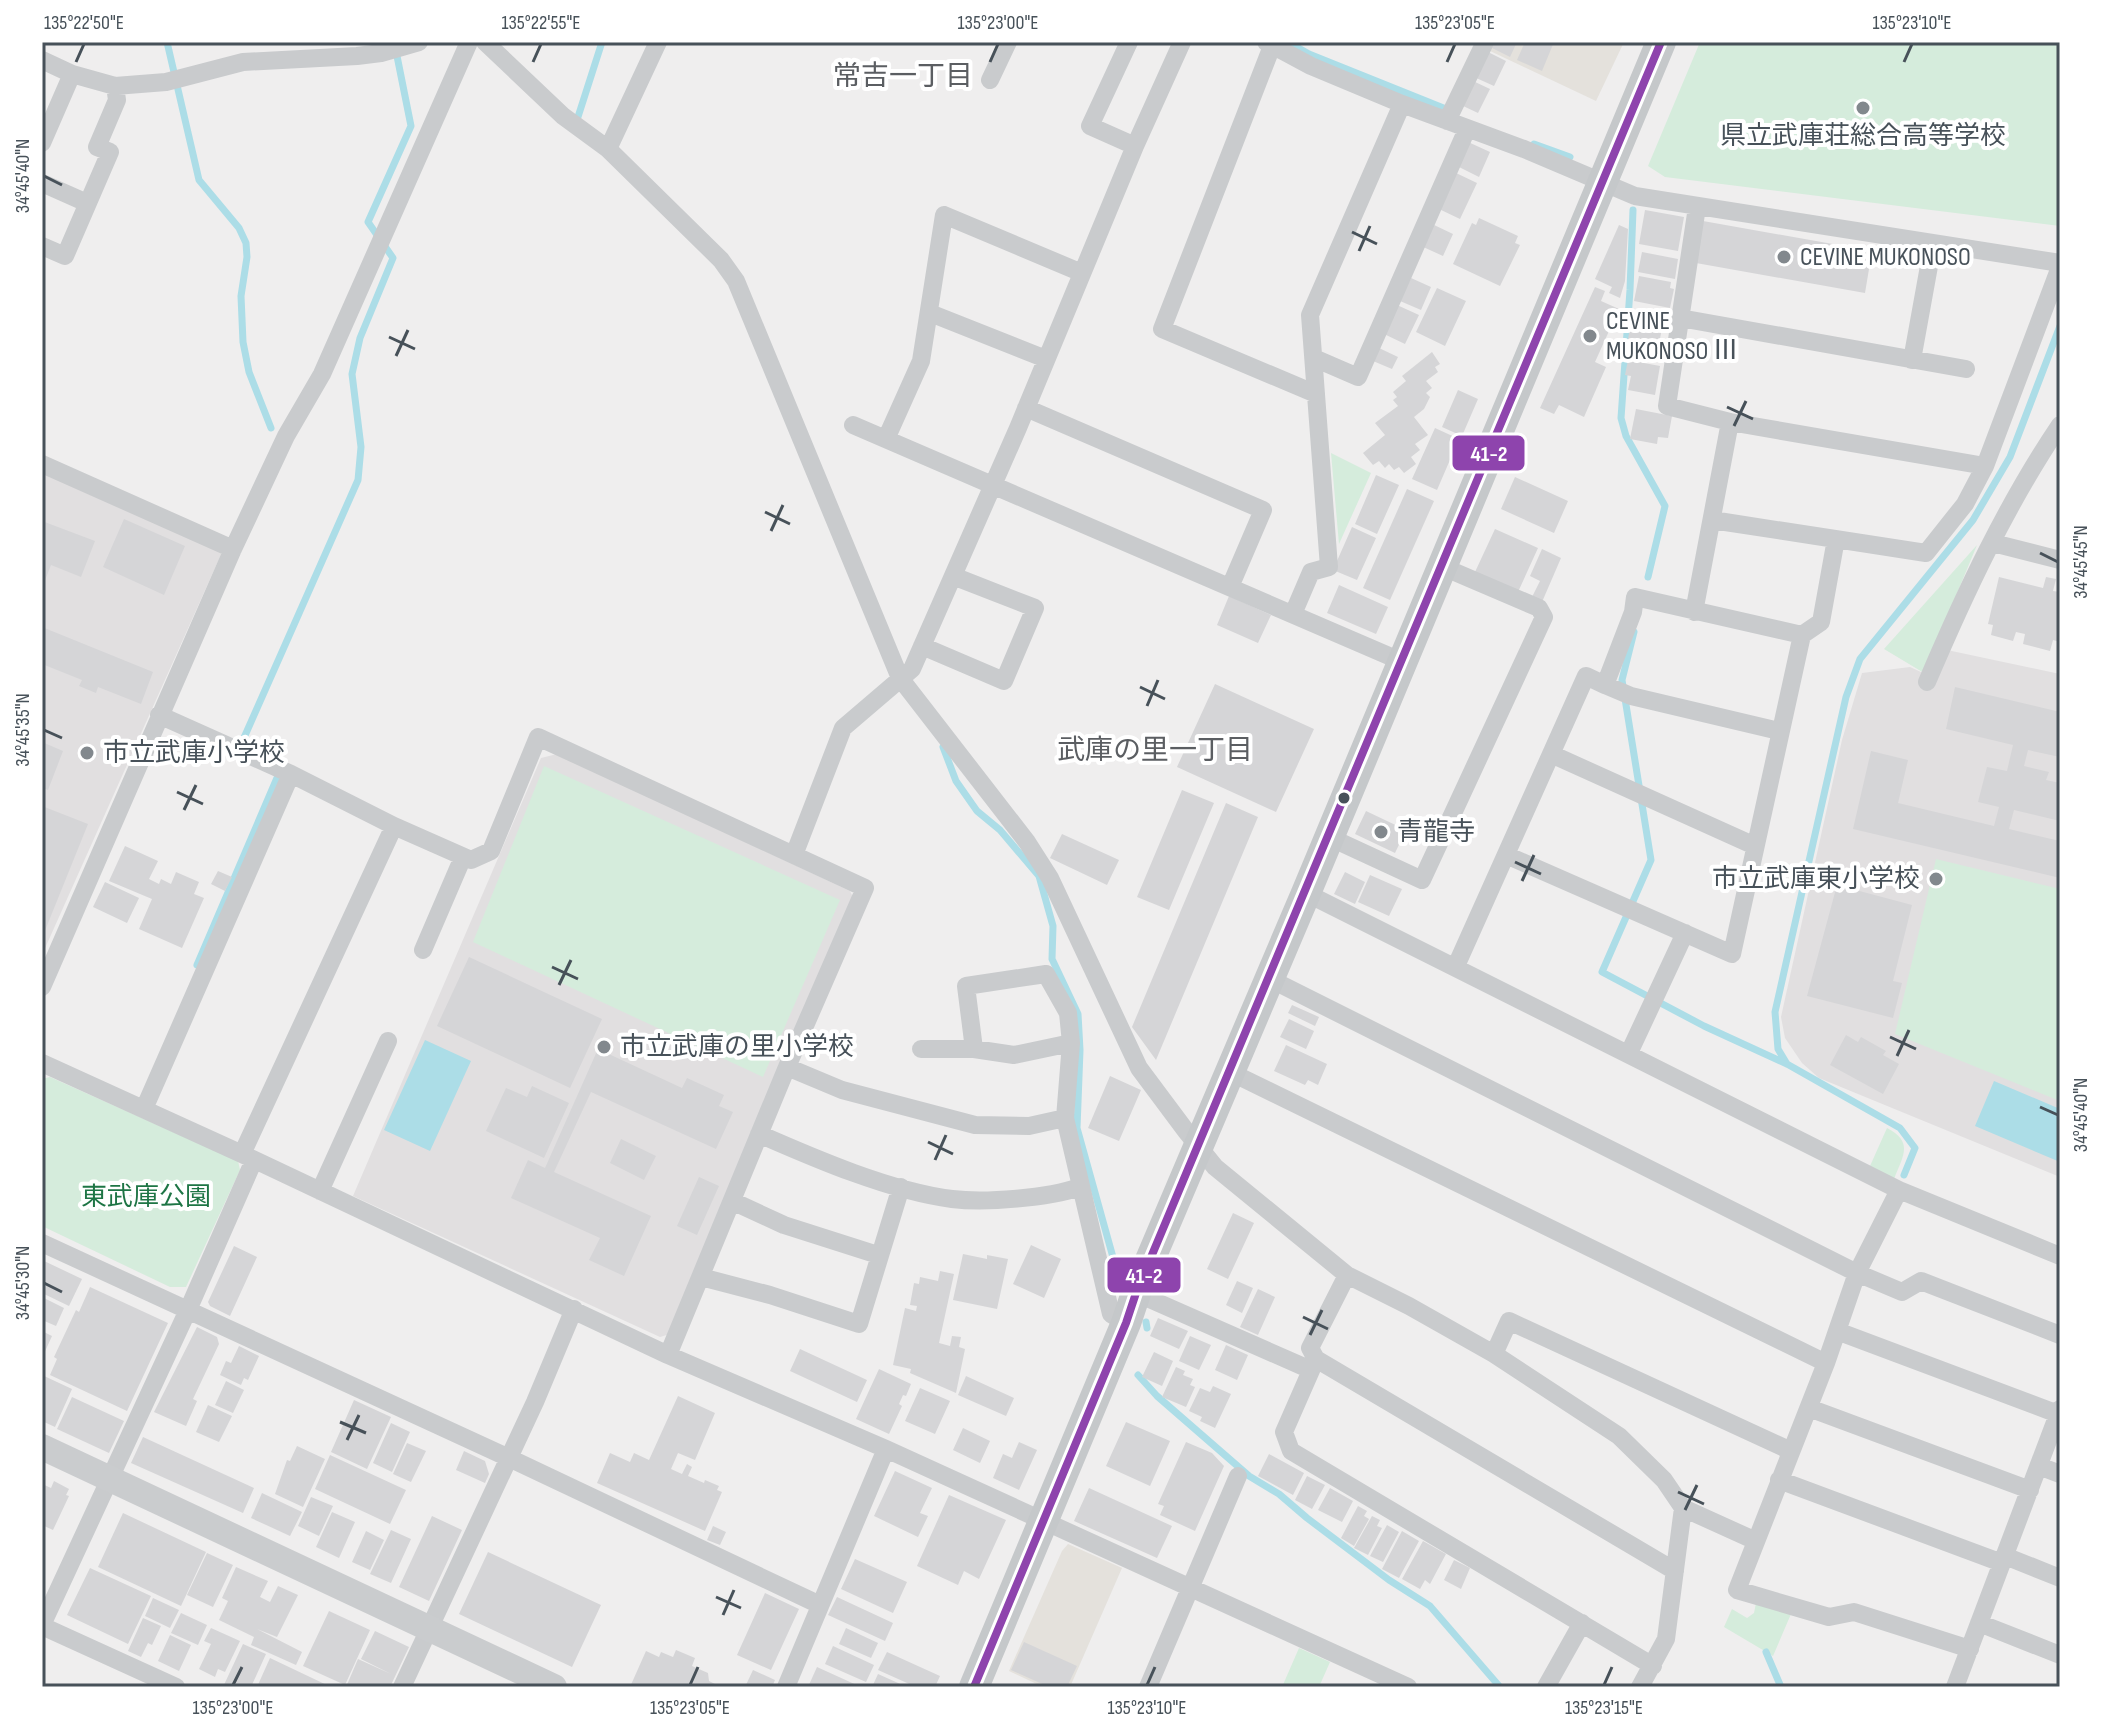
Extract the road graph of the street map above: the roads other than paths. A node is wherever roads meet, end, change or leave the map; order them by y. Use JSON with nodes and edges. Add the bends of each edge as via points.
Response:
{"nodes":[{"id":1,"x":419,"y":42,"type":"edge"},
{"id":2,"x":469,"y":42,"type":"edge"},
{"id":3,"x":485,"y":42,"type":"edge"},
{"id":4,"x":658,"y":42,"type":"edge"},
{"id":5,"x":1008,"y":42,"type":"edge"},
{"id":6,"x":1129,"y":42,"type":"edge"},
{"id":7,"x":1182,"y":42,"type":"edge"},
{"id":8,"x":1485,"y":42,"type":"edge"},
{"id":9,"x":1661,"y":42,"type":"edge"},
{"id":10,"x":1269,"y":44,"type":"edge"},
{"id":11,"x":42,"y":60,"type":"edge"},
{"id":12,"x":72,"y":74,"type":"junction"},
{"id":13,"x":990,"y":80,"type":"dead end"},
{"id":14,"x":115,"y":86,"type":"junction"},
{"id":15,"x":1402,"y":104,"type":"junction"},
{"id":16,"x":1451,"y":115,"type":"junction"},
{"id":17,"x":1467,"y":129,"type":"junction"},
{"id":18,"x":42,"y":143,"type":"edge"},
{"id":19,"x":1135,"y":146,"type":"junction"},
{"id":20,"x":608,"y":149,"type":"junction"},
{"id":21,"x":1603,"y":181,"type":"junction"},
{"id":22,"x":42,"y":183,"type":"edge"},
{"id":23,"x":87,"y":203,"type":"junction"},
{"id":24,"x":1697,"y":207,"type":"junction"},
{"id":25,"x":1933,"y":244,"type":"junction"},
{"id":26,"x":42,"y":246,"type":"edge"},
{"id":27,"x":2060,"y":265,"type":"edge"},
{"id":28,"x":1082,"y":273,"type":"junction"},
{"id":29,"x":930,"y":313,"type":"junction"},
{"id":30,"x":1680,"y":318,"type":"junction"},
{"id":31,"x":1314,"y":358,"type":"junction"},
{"id":32,"x":1046,"y":359,"type":"junction"},
{"id":33,"x":1912,"y":360,"type":"junction"},
{"id":34,"x":1966,"y":369,"type":"dead end"},
{"id":35,"x":1316,"y":394,"type":"junction"},
{"id":36,"x":1026,"y":408,"type":"junction"},
{"id":37,"x":1730,"y":422,"type":"junction"},
{"id":38,"x":853,"y":425,"type":"dead end"},
{"id":39,"x":2060,"y":425,"type":"edge"},
{"id":40,"x":886,"y":439,"type":"junction"},
{"id":41,"x":42,"y":464,"type":"edge"},
{"id":42,"x":1985,"y":466,"type":"junction"},
{"id":43,"x":993,"y":484,"type":"junction"},
{"id":44,"x":1712,"y":520,"type":"junction"},
{"id":45,"x":1836,"y":539,"type":"junction"},
{"id":46,"x":1993,"y":543,"type":"junction"},
{"id":47,"x":233,"y":549,"type":"junction"},
{"id":48,"x":2060,"y":560,"type":"edge"},
{"id":49,"x":1443,"y":567,"type":"junction"},
{"id":50,"x":953,"y":576,"type":"junction"},
{"id":51,"x":1230,"y":587,"type":"junction"},
{"id":52,"x":1694,"y":612,"type":"junction"},
{"id":53,"x":1293,"y":614,"type":"junction"},
{"id":54,"x":1802,"y":635,"type":"junction"},
{"id":55,"x":922,"y":646,"type":"junction"},
{"id":56,"x":1403,"y":662,"type":"junction"},
{"id":57,"x":900,"y":678,"type":"junction"},
{"id":58,"x":1927,"y":682,"type":"dead end"},
{"id":59,"x":1619,"y":691,"type":"junction"},
{"id":60,"x":159,"y":715,"type":"junction"},
{"id":61,"x":1779,"y":731,"type":"junction"},
{"id":62,"x":1551,"y":754,"type":"junction"},
{"id":63,"x":291,"y":774,"type":"junction"},
{"id":64,"x":394,"y":826,"type":"junction"},
{"id":65,"x":1329,"y":837,"type":"junction"},
{"id":66,"x":1755,"y":846,"type":"junction"},
{"id":67,"x":794,"y":855,"type":"junction"},
{"id":68,"x":1506,"y":855,"type":"junction"},
{"id":69,"x":463,"y":857,"type":"junction"},
{"id":70,"x":1306,"y":893,"type":"junction"},
{"id":71,"x":1685,"y":933,"type":"junction"},
{"id":72,"x":423,"y":950,"type":"dead end"},
{"id":73,"x":1456,"y":966,"type":"junction"},
{"id":74,"x":1268,"y":978,"type":"junction"},
{"id":75,"x":42,"y":987,"type":"edge"},
{"id":76,"x":388,"y":1041,"type":"dead end"},
{"id":77,"x":1071,"y":1043,"type":"junction"},
{"id":78,"x":921,"y":1049,"type":"dead end"},
{"id":79,"x":974,"y":1049,"type":"junction"},
{"id":80,"x":1629,"y":1053,"type":"junction"},
{"id":81,"x":42,"y":1063,"type":"edge"},
{"id":82,"x":787,"y":1067,"type":"junction"},
{"id":83,"x":1230,"y":1072,"type":"junction"},
{"id":84,"x":144,"y":1109,"type":"junction"},
{"id":85,"x":1065,"y":1118,"type":"junction"},
{"id":86,"x":759,"y":1134,"type":"junction"},
{"id":87,"x":1199,"y":1144,"type":"junction"},
{"id":88,"x":248,"y":1157,"type":"junction"},
{"id":89,"x":901,"y":1187,"type":"junction"},
{"id":90,"x":1080,"y":1187,"type":"junction"},
{"id":91,"x":1899,"y":1190,"type":"junction"},
{"id":92,"x":320,"y":1191,"type":"junction"},
{"id":93,"x":732,"y":1201,"type":"junction"},
{"id":94,"x":42,"y":1243,"type":"edge"},
{"id":95,"x":878,"y":1255,"type":"junction"},
{"id":96,"x":2060,"y":1256,"type":"edge"},
{"id":97,"x":1857,"y":1273,"type":"junction"},
{"id":98,"x":1347,"y":1275,"type":"junction"},
{"id":99,"x":701,"y":1277,"type":"junction"},
{"id":100,"x":1136,"y":1293,"type":"junction"},
{"id":101,"x":574,"y":1309,"type":"junction"},
{"id":102,"x":188,"y":1310,"type":"junction"},
{"id":103,"x":1126,"y":1323,"type":"junction"},
{"id":104,"x":1837,"y":1331,"type":"junction"},
{"id":105,"x":2060,"y":1335,"type":"edge"},
{"id":106,"x":1494,"y":1354,"type":"junction"},
{"id":107,"x":668,"y":1355,"type":"junction"},
{"id":108,"x":1826,"y":1363,"type":"junction"},
{"id":109,"x":1313,"y":1364,"type":"junction"},
{"id":110,"x":1809,"y":1408,"type":"junction"},
{"id":111,"x":2059,"y":1411,"type":"edge"},
{"id":112,"x":42,"y":1447,"type":"edge"},
{"id":113,"x":886,"y":1449,"type":"junction"},
{"id":114,"x":1791,"y":1451,"type":"junction"},
{"id":115,"x":509,"y":1458,"type":"junction"},
{"id":116,"x":2039,"y":1466,"type":"junction"},
{"id":117,"x":2060,"y":1474,"type":"edge"},
{"id":118,"x":1238,"y":1476,"type":"dead end"},
{"id":119,"x":109,"y":1479,"type":"junction"},
{"id":120,"x":1779,"y":1480,"type":"junction"},
{"id":121,"x":2030,"y":1490,"type":"junction"},
{"id":122,"x":1683,"y":1508,"type":"junction"},
{"id":123,"x":1043,"y":1522,"type":"junction"},
{"id":124,"x":1756,"y":1541,"type":"junction"},
{"id":125,"x":2003,"y":1560,"type":"junction"},
{"id":126,"x":1675,"y":1571,"type":"junction"},
{"id":127,"x":2060,"y":1578,"type":"edge"},
{"id":128,"x":1189,"y":1589,"type":"junction"},
{"id":129,"x":820,"y":1605,"type":"junction"},
{"id":130,"x":1582,"y":1623,"type":"junction"},
{"id":131,"x":1979,"y":1623,"type":"junction"},
{"id":132,"x":42,"y":1625,"type":"edge"},
{"id":133,"x":429,"y":1630,"type":"junction"},
{"id":134,"x":1970,"y":1649,"type":"junction"},
{"id":135,"x":2060,"y":1655,"type":"edge"},
{"id":136,"x":1653,"y":1666,"type":"junction"},
{"id":137,"x":176,"y":1687,"type":"edge"},
{"id":138,"x":402,"y":1687,"type":"edge"},
{"id":139,"x":554,"y":1687,"type":"edge"},
{"id":140,"x":786,"y":1687,"type":"edge"},
{"id":141,"x":974,"y":1687,"type":"edge"},
{"id":142,"x":1148,"y":1687,"type":"edge"},
{"id":143,"x":1408,"y":1687,"type":"edge"},
{"id":144,"x":1546,"y":1687,"type":"edge"},
{"id":145,"x":1640,"y":1687,"type":"edge"},
{"id":146,"x":1955,"y":1687,"type":"edge"}],
"edges":[{"from":1,"to":14,"type":"street","via":[[381,53],[243,62],[166,82]]},
{"from":2,"to":47,"type":"street","via":[[322,374]]},
{"from":3,"to":20,"type":"street","via":[[563,116]]},
{"from":4,"to":20,"type":"street"},
{"from":5,"to":13,"type":"street"},
{"from":6,"to":19,"type":"street","via":[[1090,126]]},
{"from":7,"to":19,"type":"street"},
{"from":8,"to":16,"type":"street"},
{"from":9,"to":21,"type":"main road"},
{"from":10,"to":15,"type":"street"},
{"from":10,"to":35,"type":"street","via":[[1162,329]]},
{"from":11,"to":12,"type":"street"},
{"from":12,"to":14,"type":"street"},
{"from":12,"to":18,"type":"street"},
{"from":14,"to":23,"type":"street","via":[[117,100],[97,147],[110,152]]},
{"from":15,"to":16,"type":"street"},
{"from":15,"to":31,"type":"street","via":[[1310,315]]},
{"from":16,"to":17,"type":"street"},
{"from":17,"to":21,"type":"street"},
{"from":17,"to":31,"type":"street","via":[[1358,377]]},
{"from":19,"to":28,"type":"street"},
{"from":20,"to":57,"type":"street","via":[[736,281]]},
{"from":21,"to":24,"type":"street","via":[[1635,196]]},
{"from":21,"to":49,"type":"main road"},
{"from":22,"to":23,"type":"street"},
{"from":23,"to":26,"type":"street","via":[[65,256]]},
{"from":24,"to":25,"type":"street"},
{"from":24,"to":30,"type":"street"},
{"from":25,"to":27,"type":"street"},
{"from":25,"to":33,"type":"street"},
{"from":27,"to":42,"type":"street"},
{"from":28,"to":29,"type":"street","via":[[944,215]]},
{"from":28,"to":32,"type":"street"},
{"from":29,"to":32,"type":"street"},
{"from":29,"to":40,"type":"street","via":[[921,361]]},
{"from":30,"to":33,"type":"street"},
{"from":30,"to":37,"type":"street","via":[[1667,406]]},
{"from":31,"to":35,"type":"street"},
{"from":32,"to":36,"type":"street"},
{"from":33,"to":34,"type":"street"},
{"from":35,"to":53,"type":"street","via":[[1329,567],[1311,572]]},
{"from":36,"to":43,"type":"street"},
{"from":36,"to":51,"type":"street","via":[[1263,510]]},
{"from":37,"to":42,"type":"street"},
{"from":37,"to":44,"type":"street"},
{"from":38,"to":40,"type":"street"},
{"from":39,"to":46,"type":"street","via":[[2026,476]]},
{"from":40,"to":43,"type":"street"},
{"from":41,"to":47,"type":"street"},
{"from":42,"to":45,"type":"street","via":[[1965,504],[1926,553]]},
{"from":43,"to":50,"type":"street"},
{"from":43,"to":51,"type":"street"},
{"from":44,"to":45,"type":"street"},
{"from":44,"to":52,"type":"street"},
{"from":45,"to":54,"type":"street","via":[[1821,622]]},
{"from":46,"to":48,"type":"street"},
{"from":46,"to":58,"type":"street"},
{"from":47,"to":60,"type":"street"},
{"from":49,"to":56,"type":"main road"},
{"from":49,"to":65,"type":"street","via":[[1539,608],[1544,617],[1422,880]]},
{"from":50,"to":55,"type":"street"},
{"from":50,"to":55,"type":"street","via":[[1035,608],[1004,681]]},
{"from":51,"to":53,"type":"street"},
{"from":52,"to":54,"type":"street"},
{"from":52,"to":59,"type":"street","via":[[1635,597]]},
{"from":53,"to":56,"type":"street"},
{"from":54,"to":61,"type":"street"},
{"from":55,"to":57,"type":"street","via":[[912,669]]},
{"from":56,"to":65,"type":"main road"},
{"from":57,"to":67,"type":"street","via":[[843,728]]},
{"from":57,"to":87,"type":"street","via":[[1035,854],[1139,1068]]},
{"from":59,"to":61,"type":"street"},
{"from":59,"to":62,"type":"street","via":[[1586,676]]},
{"from":60,"to":63,"type":"street"},
{"from":60,"to":75,"type":"street"},
{"from":61,"to":66,"type":"street"},
{"from":62,"to":66,"type":"street"},
{"from":62,"to":68,"type":"street"},
{"from":63,"to":64,"type":"street"},
{"from":63,"to":84,"type":"street"},
{"from":64,"to":69,"type":"street"},
{"from":64,"to":88,"type":"street"},
{"from":65,"to":70,"type":"main road"},
{"from":66,"to":71,"type":"street","via":[[1732,954]]},
{"from":67,"to":69,"type":"street","via":[[538,737],[491,851],[471,860]]},
{"from":67,"to":82,"type":"street","via":[[865,888]]},
{"from":68,"to":71,"type":"street"},
{"from":68,"to":73,"type":"street"},
{"from":69,"to":72,"type":"street"},
{"from":70,"to":73,"type":"street"},
{"from":70,"to":74,"type":"main road"},
{"from":71,"to":80,"type":"street"},
{"from":73,"to":80,"type":"street"},
{"from":74,"to":83,"type":"main road"},
{"from":74,"to":97,"type":"street"},
{"from":76,"to":92,"type":"street"},
{"from":77,"to":79,"type":"street","via":[[1014,1055]]},
{"from":77,"to":79,"type":"street","via":[[1068,1013],[1046,974],[966,986]]},
{"from":77,"to":85,"type":"street"},
{"from":78,"to":79,"type":"street"},
{"from":80,"to":91,"type":"street"},
{"from":81,"to":84,"type":"street"},
{"from":82,"to":85,"type":"street","via":[[842,1090],[975,1125],[1029,1126]]},
{"from":82,"to":86,"type":"street"},
{"from":83,"to":87,"type":"main road"},
{"from":83,"to":108,"type":"street"},
{"from":84,"to":88,"type":"street"},
{"from":85,"to":90,"type":"street"},
{"from":86,"to":89,"type":"street"},
{"from":86,"to":93,"type":"street"},
{"from":87,"to":98,"type":"street","via":[[1215,1167]]},
{"from":87,"to":100,"type":"main road"},
{"from":88,"to":92,"type":"street"},
{"from":88,"to":102,"type":"street"},
{"from":89,"to":90,"type":"street","via":[[953,1199],[1022,1198]]},
{"from":89,"to":95,"type":"street"},
{"from":90,"to":103,"type":"street","via":[[1111,1314]]},
{"from":91,"to":96,"type":"street"},
{"from":91,"to":97,"type":"street"},
{"from":92,"to":101,"type":"street"},
{"from":93,"to":95,"type":"street","via":[[784,1225]]},
{"from":93,"to":99,"type":"street"},
{"from":94,"to":102,"type":"street"},
{"from":95,"to":99,"type":"street","via":[[859,1324]]},
{"from":97,"to":104,"type":"street"},
{"from":97,"to":105,"type":"street","via":[[1902,1292],[1921,1281]]},
{"from":98,"to":106,"type":"street"},
{"from":98,"to":109,"type":"street","via":[[1310,1348]]},
{"from":99,"to":107,"type":"street"},
{"from":100,"to":103,"type":"main road"},
{"from":100,"to":109,"type":"street"},
{"from":101,"to":107,"type":"street"},
{"from":101,"to":115,"type":"street"},
{"from":102,"to":115,"type":"street"},
{"from":102,"to":119,"type":"street"},
{"from":103,"to":123,"type":"main road"},
{"from":104,"to":108,"type":"street"},
{"from":104,"to":111,"type":"street"},
{"from":106,"to":114,"type":"street","via":[[1509,1321]]},
{"from":106,"to":122,"type":"street","via":[[1619,1436],[1664,1480]]},
{"from":107,"to":113,"type":"street"},
{"from":108,"to":110,"type":"street"},
{"from":109,"to":126,"type":"street"},
{"from":109,"to":130,"type":"street","via":[[1284,1432],[1291,1451]]},
{"from":110,"to":114,"type":"street"},
{"from":110,"to":121,"type":"street"},
{"from":111,"to":116,"type":"street"},
{"from":112,"to":119,"type":"street"},
{"from":113,"to":123,"type":"street"},
{"from":113,"to":129,"type":"street"},
{"from":114,"to":120,"type":"street"},
{"from":115,"to":129,"type":"street"},
{"from":115,"to":133,"type":"street"},
{"from":116,"to":117,"type":"street"},
{"from":116,"to":121,"type":"street"},
{"from":118,"to":128,"type":"street"},
{"from":119,"to":132,"type":"street"},
{"from":119,"to":133,"type":"street"},
{"from":120,"to":124,"type":"street"},
{"from":120,"to":125,"type":"street"},
{"from":121,"to":125,"type":"street"},
{"from":122,"to":124,"type":"street"},
{"from":122,"to":126,"type":"street"},
{"from":123,"to":128,"type":"street"},
{"from":123,"to":141,"type":"main road"},
{"from":124,"to":134,"type":"street","via":[[1737,1590],[1829,1617],[1854,1612]]},
{"from":125,"to":127,"type":"street"},
{"from":125,"to":131,"type":"street"},
{"from":126,"to":136,"type":"street","via":[[1666,1639]]},
{"from":128,"to":142,"type":"street"},
{"from":128,"to":143,"type":"street"},
{"from":129,"to":140,"type":"street"},
{"from":130,"to":136,"type":"street"},
{"from":130,"to":144,"type":"street"},
{"from":131,"to":134,"type":"street"},
{"from":131,"to":135,"type":"street"},
{"from":132,"to":137,"type":"street"},
{"from":133,"to":138,"type":"street"},
{"from":133,"to":139,"type":"street"},
{"from":134,"to":146,"type":"street"},
{"from":136,"to":145,"type":"street"}]}
